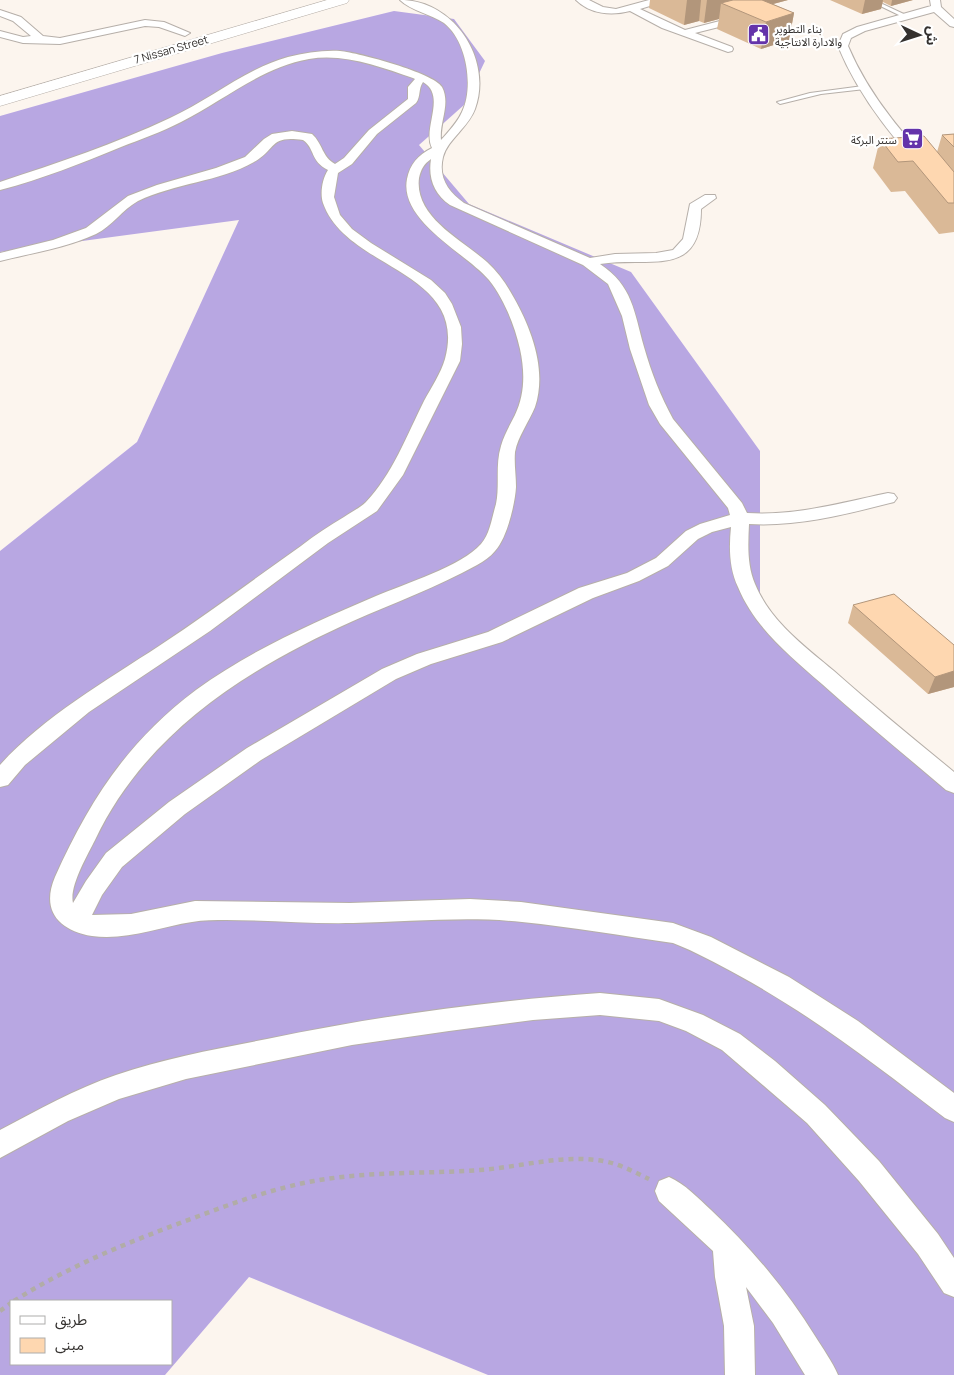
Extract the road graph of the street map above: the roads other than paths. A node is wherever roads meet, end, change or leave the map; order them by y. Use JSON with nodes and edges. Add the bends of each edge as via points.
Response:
{"nodes":[{"id":1,"x":301,"y":0,"type":"edge"},
{"id":2,"x":342,"y":0,"type":"edge"},
{"id":3,"x":404,"y":0,"type":"edge"},
{"id":4,"x":581,"y":0,"type":"edge"},
{"id":5,"x":660,"y":0,"type":"edge"},
{"id":6,"x":870,"y":0,"type":"edge"},
{"id":7,"x":936,"y":4,"type":"edge"},
{"id":8,"x":631,"y":8,"type":"junction"},
{"id":9,"x":0,"y":13,"type":"edge"},
{"id":10,"x":752,"y":16,"type":"edge"},
{"id":11,"x":905,"y":16,"type":"junction"},
{"id":12,"x":954,"y":24,"type":"edge"},
{"id":13,"x":684,"y":32,"type":"junction"},
{"id":14,"x":185,"y":33,"type":"junction"},
{"id":15,"x":0,"y":34,"type":"edge"},
{"id":16,"x":40,"y":39,"type":"junction"},
{"id":17,"x":728,"y":48,"type":"dead end"},
{"id":18,"x":83,"y":60,"type":"dead end"},
{"id":19,"x":421,"y":78,"type":"junction"},
{"id":20,"x":862,"y":88,"type":"junction"},
{"id":21,"x":0,"y":101,"type":"edge"},
{"id":22,"x":780,"y":102,"type":"dead end"},
{"id":23,"x":439,"y":150,"type":"junction"},
{"id":24,"x":335,"y":169,"type":"junction"},
{"id":25,"x":0,"y":186,"type":"edge"},
{"id":26,"x":954,"y":197,"type":"edge"},
{"id":27,"x":710,"y":198,"type":"dead end"},
{"id":28,"x":0,"y":257,"type":"edge"},
{"id":29,"x":588,"y":262,"type":"junction"},
{"id":30,"x":888,"y":498,"type":"dead end"},
{"id":31,"x":741,"y":518,"type":"junction"},
{"id":32,"x":0,"y":779,"type":"edge"},
{"id":33,"x":954,"y":784,"type":"edge"},
{"id":34,"x":78,"y":922,"type":"junction"},
{"id":35,"x":954,"y":1110,"type":"edge"},
{"id":36,"x":0,"y":1145,"type":"edge"},
{"id":37,"x":669,"y":1191,"type":"road end"},
{"id":38,"x":727,"y":1244,"type":"junction"},
{"id":39,"x":954,"y":1283,"type":"edge"},
{"id":40,"x":740,"y":1375,"type":"edge"},
{"id":41,"x":823,"y":1375,"type":"edge"}],
"edges":[{"from":1,"to":14,"type":"main road","name":"7 Nissan Street"},
{"from":2,"to":21,"type":"main road","name":"7 Nissan Street"},
{"from":3,"to":23,"type":"street","via":[[453,25],[474,71],[468,110]]},
{"from":4,"to":8,"type":"street","via":[[605,12]]},
{"from":5,"to":8,"type":"street"},
{"from":6,"to":11,"type":"lane"},
{"from":7,"to":11,"type":"street"},
{"from":7,"to":12,"type":"street"},
{"from":8,"to":13,"type":"street"},
{"from":9,"to":16,"type":"street","via":[[17,19]]},
{"from":10,"to":13,"type":"street"},
{"from":11,"to":20,"type":"street","via":[[847,36],[844,46]]},
{"from":13,"to":17,"type":"street"},
{"from":14,"to":16,"type":"street","via":[[160,24],[145,24],[60,41]]},
{"from":14,"to":18,"type":"main road","name":"7 Nissan Street"},
{"from":15,"to":16,"type":"street","via":[[22,40]]},
{"from":19,"to":23,"type":"street","via":[[437,88],[439,103],[434,137]]},
{"from":19,"to":24,"type":"street","via":[[414,87],[412,102],[373,132],[343,165]]},
{"from":19,"to":25,"type":"street","via":[[343,55],[322,54],[298,59],[264,70],[191,113],[142,135]]},
{"from":20,"to":22,"type":"lane","via":[[803,95]]},
{"from":20,"to":26,"type":"street","via":[[887,122]]},
{"from":23,"to":29,"type":"street","via":[[435,161],[438,183],[448,199]]},
{"from":23,"to":34,"type":"street","via":[[422,159],[416,168],[410,188],[414,199],[431,222],[479,261],[505,291],[529,357],[531,391],[509,446],[507,491],[494,539],[489,547],[459,566],[240,670],[172,722],[107,798],[70,870],[60,898],[64,910]]},
{"from":24,"to":28,"type":"street","via":[[321,162],[308,137],[280,136],[266,143],[251,159],[237,165],[134,198],[91,231]]},
{"from":24,"to":32,"type":"street","via":[[331,175],[328,199],[337,218],[363,244],[410,272],[439,295],[452,317],[455,330],[452,361],[395,475],[371,506],[203,626],[82,707],[18,759]]},
{"from":27,"to":29,"type":"street","via":[[695,208],[690,240],[678,253]]},
{"from":29,"to":31,"type":"street","via":[[614,282],[623,299],[637,349],[666,422],[726,493]]},
{"from":30,"to":31,"type":"street","via":[[790,519]]},
{"from":31,"to":33,"type":"street","via":[[739,542],[746,585],[766,619],[841,690]]},
{"from":31,"to":34,"type":"street","via":[[699,532],[662,562],[633,577],[586,593],[494,637],[424,659],[389,674],[324,711],[254,754],[114,860],[83,907]]},
{"from":34,"to":35,"type":"street","via":[[113,926],[195,911],[350,913],[470,909],[521,912],[673,933],[703,944],[780,984],[849,1029]]},
{"from":36,"to":39,"type":"street","via":[[59,1112],[117,1087],[206,1063],[352,1033],[533,1008],[600,1004],[659,1010],[731,1042],[816,1114],[869,1171],[928,1244]]},
{"from":37,"to":38,"type":"street"},
{"from":38,"to":40,"type":"street","via":[[729,1276],[739,1326]]},
{"from":38,"to":41,"type":"street","via":[[778,1305]]}]}
